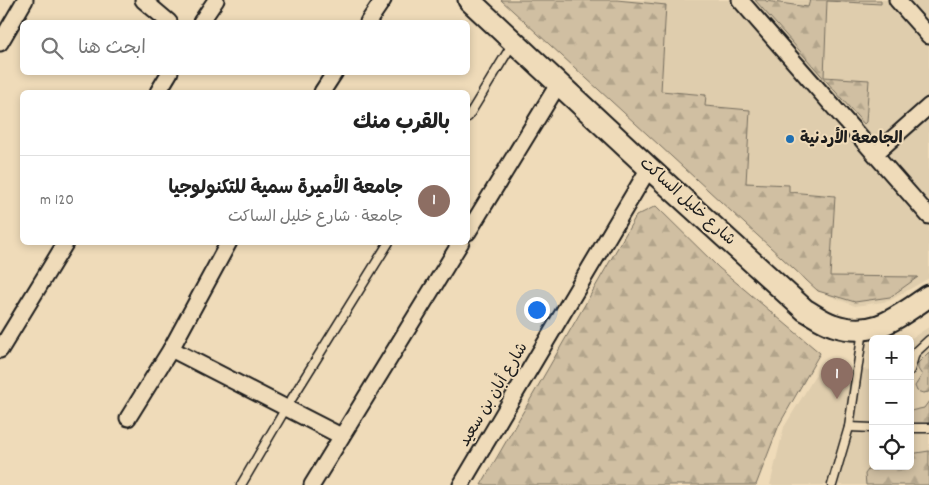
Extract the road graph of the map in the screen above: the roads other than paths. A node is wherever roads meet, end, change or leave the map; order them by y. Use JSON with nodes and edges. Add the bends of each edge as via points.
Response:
{"nodes":[{"id":1,"x":25,"y":0,"type":"edge"},
{"id":2,"x":143,"y":0,"type":"edge"},
{"id":3,"x":216,"y":0,"type":"edge"},
{"id":4,"x":383,"y":0,"type":"edge"},
{"id":5,"x":469,"y":0,"type":"edge"},
{"id":6,"x":740,"y":0,"type":"edge"},
{"id":7,"x":897,"y":0,"type":"edge"},
{"id":8,"x":166,"y":20,"type":"edge"},
{"id":9,"x":202,"y":20,"type":"edge"},
{"id":10,"x":369,"y":20,"type":"edge"},
{"id":11,"x":929,"y":36,"type":"edge"},
{"id":12,"x":514,"y":41,"type":"junction"},
{"id":13,"x":0,"y":42,"type":"edge"},
{"id":14,"x":168,"y":75,"type":"edge"},
{"id":15,"x":333,"y":75,"type":"edge"},
{"id":16,"x":559,"y":83,"type":"junction"},
{"id":17,"x":159,"y":90,"type":"edge"},
{"id":18,"x":323,"y":90,"type":"edge"},
{"id":19,"x":929,"y":106,"type":"edge"},
{"id":20,"x":470,"y":113,"type":"edge"},
{"id":21,"x":875,"y":154,"type":"junction"},
{"id":22,"x":649,"y":168,"type":"junction"},
{"id":23,"x":929,"y":216,"type":"edge"},
{"id":24,"x":470,"y":229,"type":"edge"},
{"id":25,"x":64,"y":245,"type":"edge"},
{"id":26,"x":228,"y":245,"type":"edge"},
{"id":27,"x":387,"y":245,"type":"edge"},
{"id":28,"x":459,"y":245,"type":"edge"},
{"id":29,"x":929,"y":296,"type":"edge"},
{"id":30,"x":862,"y":330,"type":"junction"},
{"id":31,"x":929,"y":340,"type":"edge"},
{"id":32,"x":171,"y":349,"type":"junction"},
{"id":33,"x":0,"y":350,"type":"edge"},
{"id":34,"x":914,"y":359,"type":"edge"},
{"id":35,"x":286,"y":408,"type":"junction"},
{"id":36,"x":128,"y":418,"type":"dead end"},
{"id":37,"x":849,"y":427,"type":"junction"},
{"id":38,"x":869,"y":428,"type":"edge"},
{"id":39,"x":914,"y":428,"type":"edge"},
{"id":40,"x":929,"y":428,"type":"edge"},
{"id":41,"x":341,"y":436,"type":"junction"},
{"id":42,"x":241,"y":485,"type":"edge"},
{"id":43,"x":312,"y":485,"type":"edge"},
{"id":44,"x":461,"y":485,"type":"edge"},
{"id":45,"x":832,"y":485,"type":"edge"}],
"edges":[{"from":1,"to":13,"type":"street"},
{"from":2,"to":8,"type":"street"},
{"from":3,"to":9,"type":"street"},
{"from":4,"to":10,"type":"street"},
{"from":5,"to":12,"type":"street","name":"شارع خليل الساكت"},
{"from":6,"to":21,"type":"street"},
{"from":7,"to":11,"type":"street"},
{"from":12,"to":16,"type":"street","name":"شارع خليل الساكت"},
{"from":12,"to":20,"type":"lane"},
{"from":14,"to":17,"type":"street"},
{"from":15,"to":18,"type":"street"},
{"from":16,"to":22,"type":"street","name":"شارع خليل الساكت"},
{"from":16,"to":24,"type":"street"},
{"from":19,"to":21,"type":"street"},
{"from":21,"to":23,"type":"street"},
{"from":22,"to":30,"type":"street","name":"شارع خليل الساكت","via":[[805,310],[833,325]]},
{"from":22,"to":44,"type":"street","name":"شارع أبان بن سعيد"},
{"from":25,"to":33,"type":"street"},
{"from":26,"to":32,"type":"street"},
{"from":27,"to":35,"type":"lane"},
{"from":28,"to":41,"type":"street"},
{"from":29,"to":30,"type":"street","name":"شارع خليل الساكت","via":[[886,324]]},
{"from":30,"to":37,"type":"lane"},
{"from":31,"to":34,"type":"lane"},
{"from":32,"to":35,"type":"street"},
{"from":32,"to":36,"type":"street"},
{"from":35,"to":41,"type":"street"},
{"from":35,"to":42,"type":"lane"},
{"from":37,"to":38,"type":"lane"},
{"from":37,"to":45,"type":"lane"},
{"from":39,"to":40,"type":"lane"},
{"from":41,"to":43,"type":"street"}]}
